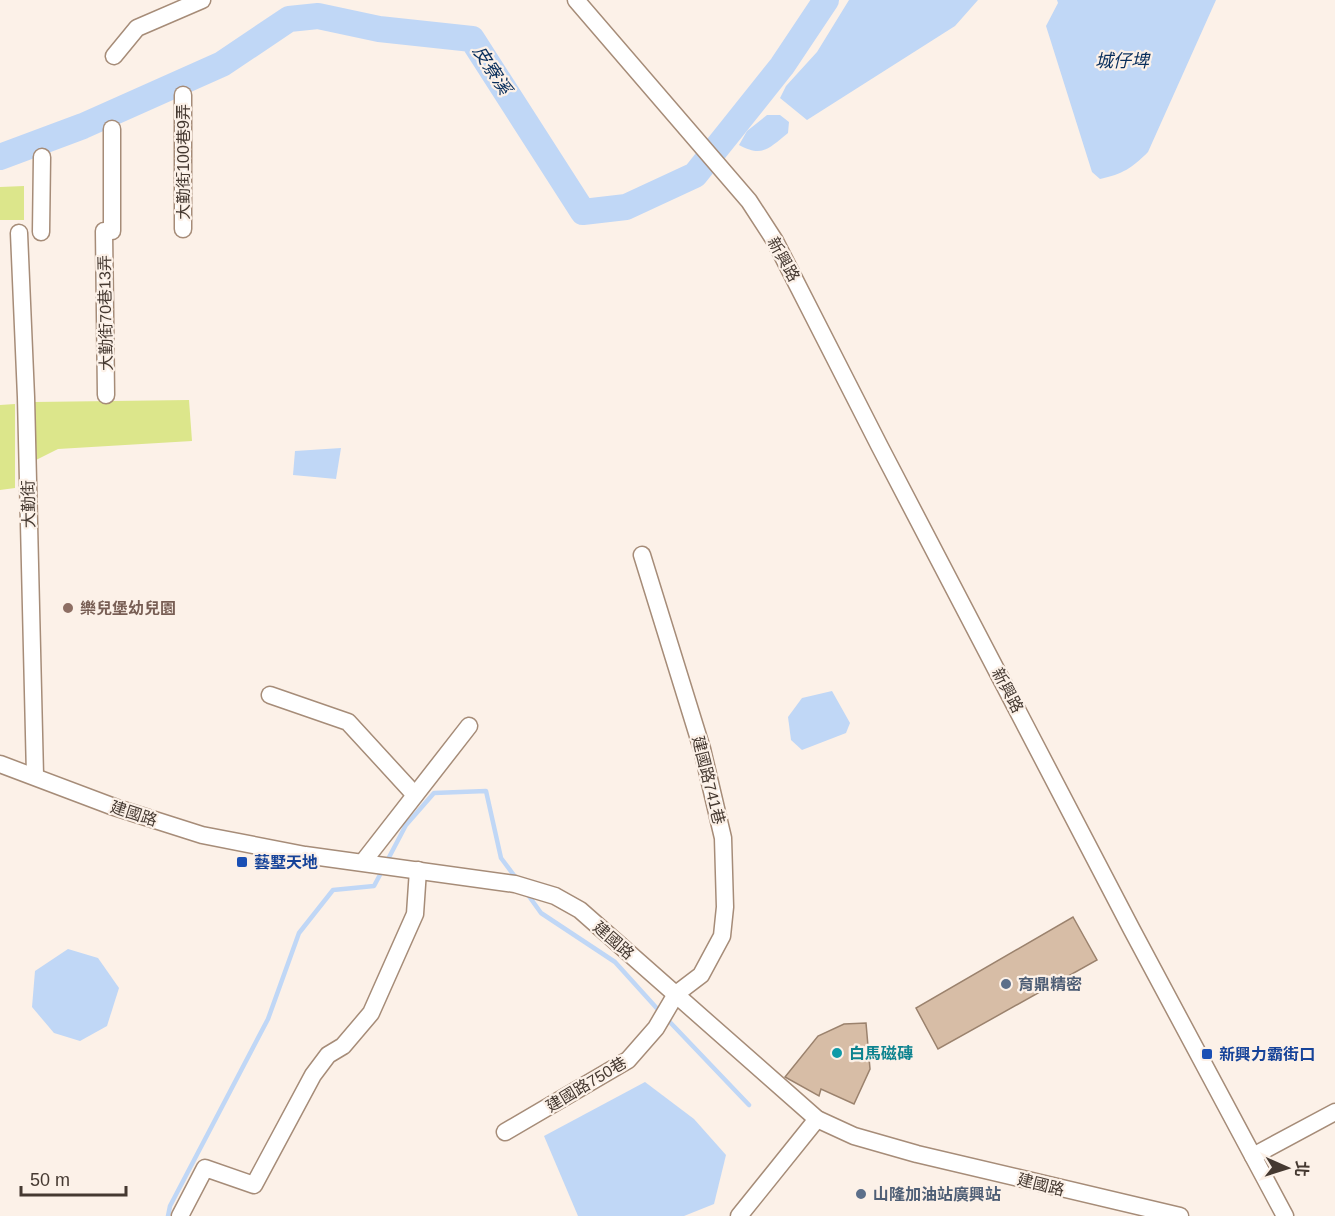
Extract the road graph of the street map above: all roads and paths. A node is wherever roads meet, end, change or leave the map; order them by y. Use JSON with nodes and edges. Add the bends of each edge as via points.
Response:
{"nodes":[{"id":1,"x":202,"y":0,"type":"edge"},
{"id":2,"x":576,"y":0,"type":"edge"},
{"id":3,"x":114,"y":56,"type":"dead end"},
{"id":4,"x":183,"y":95,"type":"dead end"},
{"id":5,"x":112,"y":129,"type":"dead end"},
{"id":6,"x":42,"y":157,"type":"dead end"},
{"id":7,"x":183,"y":229,"type":"dead end"},
{"id":8,"x":41,"y":232,"type":"dead end"},
{"id":9,"x":19,"y":233,"type":"dead end"},
{"id":10,"x":106,"y":395,"type":"dead end"},
{"id":11,"x":642,"y":555,"type":"dead end"},
{"id":12,"x":270,"y":694,"type":"dead end"},
{"id":13,"x":469,"y":726,"type":"dead end"},
{"id":14,"x":0,"y":764,"type":"edge"},
{"id":15,"x":35,"y":776,"type":"junction"},
{"id":16,"x":415,"y":795,"type":"junction"},
{"id":17,"x":378,"y":865,"type":"junction"},
{"id":18,"x":418,"y":870,"type":"junction"},
{"id":19,"x":676,"y":994,"type":"junction"},
{"id":20,"x":1335,"y":1112,"type":"edge"},
{"id":21,"x":817,"y":1119,"type":"junction"},
{"id":22,"x":505,"y":1132,"type":"dead end"},
{"id":23,"x":1253,"y":1156,"type":"junction"},
{"id":24,"x":180,"y":1216,"type":"edge"},
{"id":25,"x":739,"y":1216,"type":"edge"},
{"id":26,"x":1180,"y":1216,"type":"edge"},
{"id":27,"x":1285,"y":1216,"type":"edge"}],
"edges":[{"from":1,"to":3,"type":"street","via":[[137,28]]},
{"from":2,"to":23,"type":"street","name":"新興路","via":[[749,201],[775,241]]},
{"from":4,"to":7,"type":"street","name":"大勤街100巷9弄"},
{"from":5,"to":10,"type":"street","name":"大勤街70巷13弄"},
{"from":6,"to":8,"type":"street"},
{"from":9,"to":15,"type":"street","name":"大勤街"},
{"from":11,"to":19,"type":"street","name":"建國路741巷","via":[[702,749],[723,838],[722,936],[701,975]]},
{"from":12,"to":16,"type":"street","via":[[348,722]]},
{"from":13,"to":16,"type":"street"},
{"from":14,"to":15,"type":"street","name":"建國路"},
{"from":15,"to":17,"type":"street","name":"建國路","via":[[202,835]]},
{"from":16,"to":17,"type":"street"},
{"from":17,"to":18,"type":"street","name":"建國路"},
{"from":18,"to":19,"type":"street","name":"建國路","via":[[522,886],[555,896],[580,910]]},
{"from":18,"to":24,"type":"street","via":[[415,914],[371,1013],[313,1075],[254,1185],[205,1168]]},
{"from":19,"to":21,"type":"street","name":"建國路"},
{"from":19,"to":22,"type":"street","name":"建國路750巷","via":[[656,1028],[628,1060]]},
{"from":20,"to":23,"type":"street"},
{"from":21,"to":25,"type":"street"},
{"from":21,"to":26,"type":"street","name":"建國路","via":[[854,1136],[917,1154]]},
{"from":23,"to":27,"type":"street","name":"新興路"}]}
